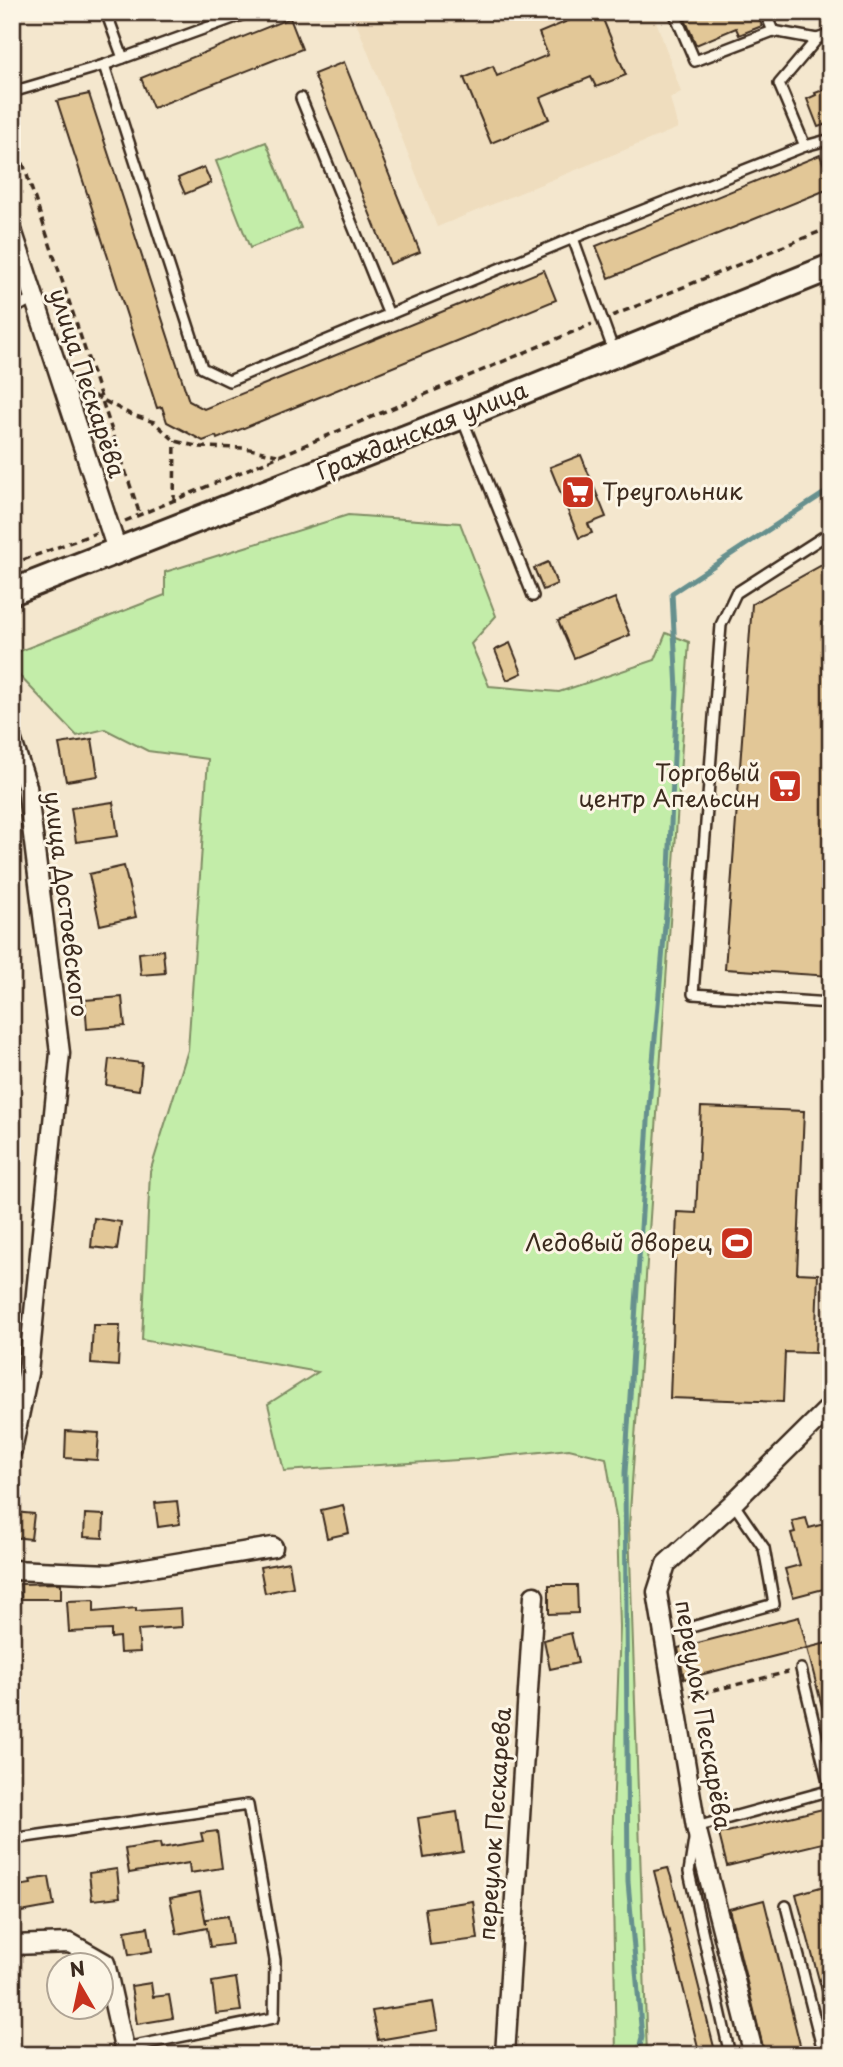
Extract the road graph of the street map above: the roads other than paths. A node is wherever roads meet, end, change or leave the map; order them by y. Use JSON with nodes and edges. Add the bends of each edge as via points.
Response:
{"nodes":[{"id":1,"x":106,"y":12,"type":"edge"},
{"id":2,"x":250,"y":12,"type":"edge"},
{"id":3,"x":674,"y":12,"type":"edge"},
{"id":4,"x":765,"y":12,"type":"edge"},
{"id":5,"x":773,"y":31,"type":"junction"},
{"id":6,"x":831,"y":34,"type":"edge"},
{"id":7,"x":817,"y":39,"type":"junction"},
{"id":8,"x":123,"y":58,"type":"junction"},
{"id":9,"x":104,"y":65,"type":"junction"},
{"id":10,"x":12,"y":92,"type":"edge"},
{"id":11,"x":301,"y":98,"type":"dead end"},
{"id":12,"x":831,"y":139,"type":"edge"},
{"id":13,"x":805,"y":146,"type":"junction"},
{"id":14,"x":12,"y":230,"type":"edge"},
{"id":15,"x":573,"y":238,"type":"junction"},
{"id":16,"x":831,"y":267,"type":"edge"},
{"id":17,"x":33,"y":298,"type":"junction"},
{"id":18,"x":12,"y":310,"type":"edge"},
{"id":19,"x":389,"y":315,"type":"junction"},
{"id":20,"x":615,"y":354,"type":"junction"},
{"id":21,"x":462,"y":416,"type":"junction"},
{"id":22,"x":831,"y":532,"type":"edge"},
{"id":23,"x":113,"y":539,"type":"junction"},
{"id":24,"x":12,"y":592,"type":"edge"},
{"id":25,"x":533,"y":596,"type":"dead end"},
{"id":26,"x":12,"y":741,"type":"edge"},
{"id":27,"x":831,"y":1003,"type":"edge"},
{"id":28,"x":828,"y":1414,"type":"edge"},
{"id":29,"x":12,"y":1450,"type":"edge"},
{"id":30,"x":733,"y":1503,"type":"junction"},
{"id":31,"x":273,"y":1547,"type":"dead end"},
{"id":32,"x":12,"y":1570,"type":"edge"},
{"id":33,"x":534,"y":1596,"type":"dead end"},
{"id":34,"x":695,"y":1626,"type":"dead end"},
{"id":35,"x":801,"y":1669,"type":"road end"},
{"id":36,"x":831,"y":1790,"type":"edge"},
{"id":37,"x":696,"y":1827,"type":"junction"},
{"id":38,"x":12,"y":1839,"type":"edge"},
{"id":39,"x":786,"y":1906,"type":"dead end"},
{"id":40,"x":12,"y":1945,"type":"edge"},
{"id":41,"x":124,"y":2048,"type":"joint"},
{"id":42,"x":505,"y":2055,"type":"edge"},
{"id":43,"x":730,"y":2055,"type":"edge"},
{"id":44,"x":754,"y":2055,"type":"edge"},
{"id":45,"x":824,"y":2055,"type":"edge"}],
"edges":[{"from":1,"to":8,"type":"lane"},
{"from":2,"to":8,"type":"lane"},
{"from":3,"to":5,"type":"lane","via":[[695,61]]},
{"from":4,"to":5,"type":"lane"},
{"from":5,"to":7,"type":"lane"},
{"from":6,"to":7,"type":"lane"},
{"from":7,"to":13,"type":"lane","via":[[779,85]]},
{"from":8,"to":9,"type":"lane"},
{"from":9,"to":10,"type":"lane"},
{"from":9,"to":19,"type":"lane","via":[[202,368],[229,381]]},
{"from":11,"to":19,"type":"lane"},
{"from":12,"to":13,"type":"lane"},
{"from":13,"to":15,"type":"lane"},
{"from":14,"to":17,"type":"street","name":"улица Пескарёва"},
{"from":15,"to":19,"type":"lane"},
{"from":15,"to":20,"type":"lane"},
{"from":16,"to":20,"type":"main road","name":"Гражданская улица"},
{"from":17,"to":18,"type":"lane"},
{"from":17,"to":23,"type":"street","name":"улица Пескарёва"},
{"from":20,"to":21,"type":"main road","name":"Гражданская улица"},
{"from":21,"to":23,"type":"main road","name":"Гражданская улица"},
{"from":21,"to":25,"type":"lane"},
{"from":22,"to":27,"type":"lane","via":[[736,593],[721,625],[693,994]]},
{"from":23,"to":24,"type":"main road","name":"Гражданская улица"},
{"from":26,"to":29,"type":"street","name":"улица Достоевского","via":[[27,786],[60,1053],[28,1373]]},
{"from":28,"to":30,"type":"street","name":"переулок Пескарёва"},
{"from":30,"to":34,"type":"lane","via":[[764,1548],[774,1604]]},
{"from":30,"to":37,"type":"street","name":"переулок Пескарёва","via":[[666,1564],[657,1592]]},
{"from":31,"to":32,"type":"street","via":[[110,1574]]},
{"from":33,"to":42,"type":"street","name":"переулок Пескарева"},
{"from":35,"to":36,"type":"lane"},
{"from":36,"to":37,"type":"lane"},
{"from":37,"to":43,"type":"lane","via":[[689,1872]]},
{"from":37,"to":44,"type":"street","name":"переулок Пескарёва"},
{"from":38,"to":41,"type":"lane","via":[[248,1805],[275,1960],[274,2018]]},
{"from":39,"to":45,"type":"lane"},
{"from":40,"to":41,"type":"street","via":[[70,1943],[105,1963]]}]}
